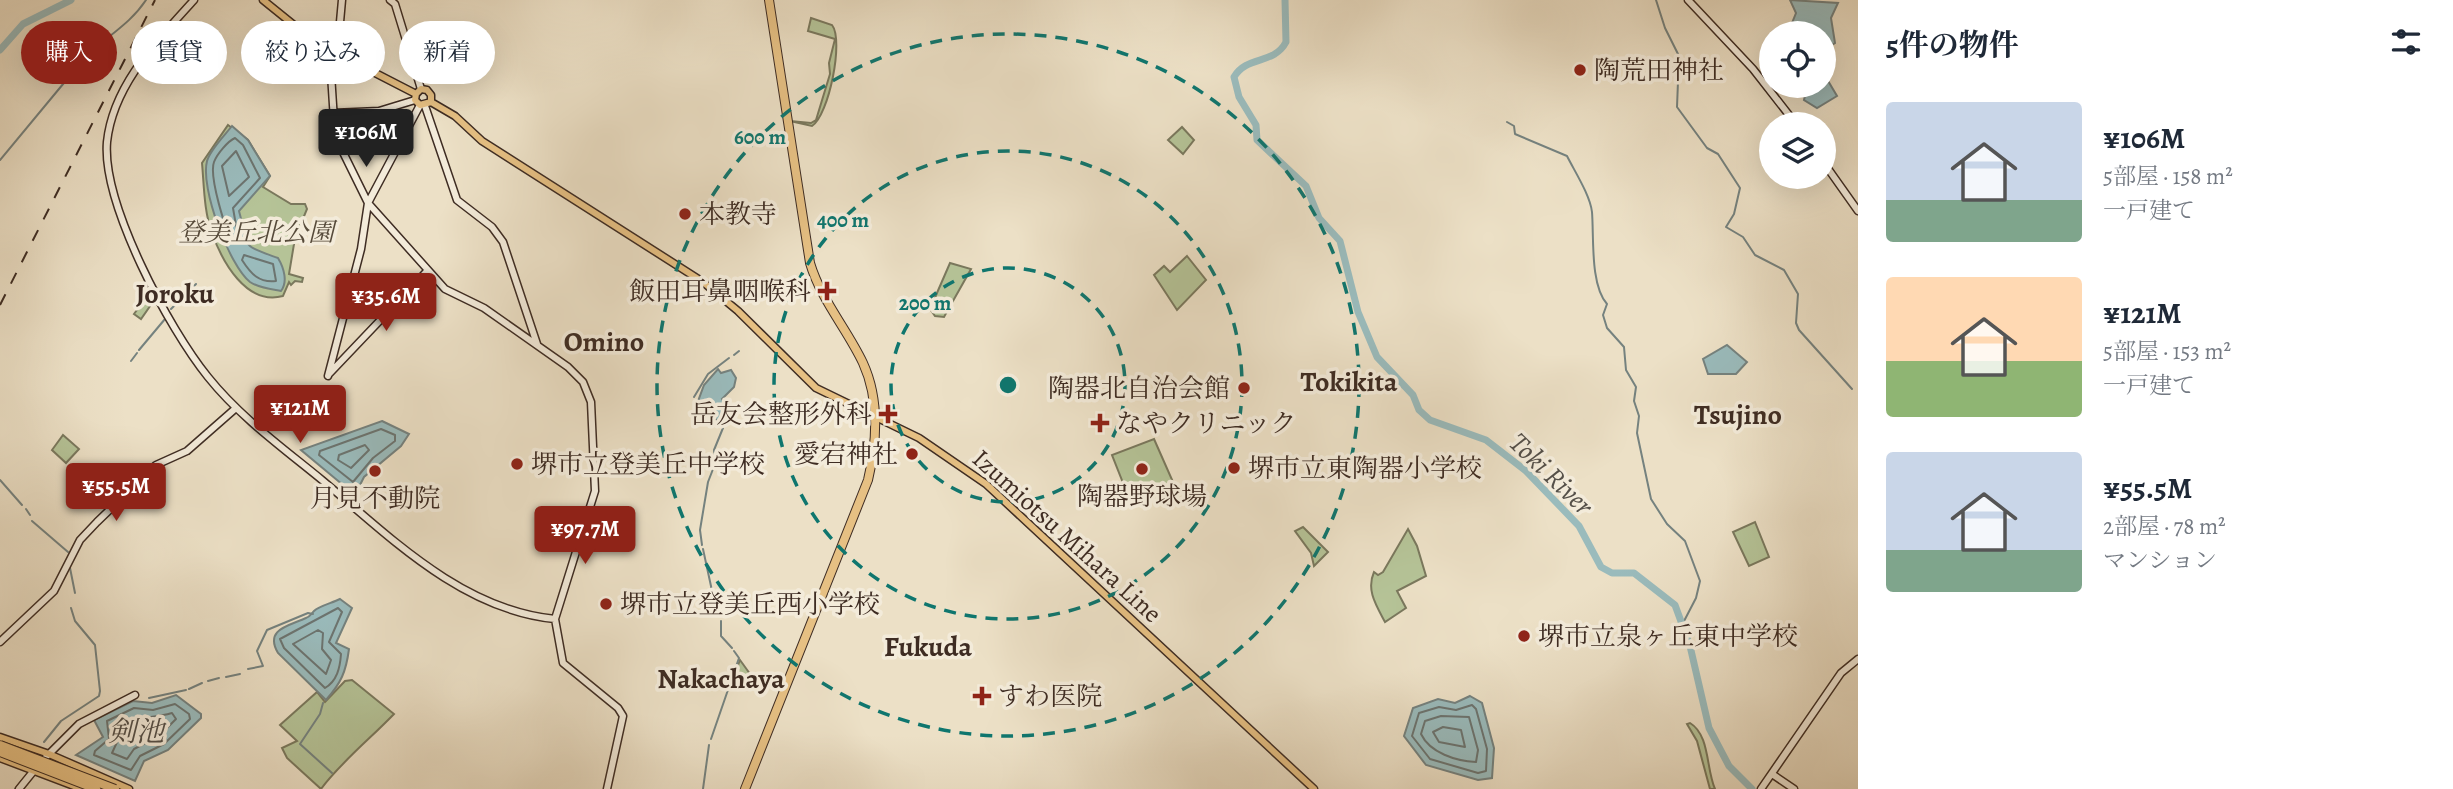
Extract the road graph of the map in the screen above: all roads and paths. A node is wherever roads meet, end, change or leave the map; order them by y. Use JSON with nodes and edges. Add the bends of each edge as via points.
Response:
{"nodes":[{"id":1,"x":194,"y":0,"type":"edge"},
{"id":2,"x":342,"y":0,"type":"edge"},
{"id":3,"x":390,"y":0,"type":"edge"},
{"id":4,"x":769,"y":0,"type":"edge"},
{"id":5,"x":1688,"y":0,"type":"edge"},
{"id":6,"x":267,"y":1,"type":"edge"},
{"id":7,"x":290,"y":21,"type":"edge"},
{"id":8,"x":340,"y":21,"type":"edge"},
{"id":9,"x":385,"y":79,"type":"edge"},
{"id":10,"x":332,"y":84,"type":"edge"},
{"id":11,"x":421,"y":99,"type":"junction"},
{"id":12,"x":1787,"y":112,"type":"edge"},
{"id":13,"x":333,"y":113,"type":"junction"},
{"id":14,"x":1836,"y":180,"type":"edge"},
{"id":15,"x":368,"y":203,"type":"junction"},
{"id":16,"x":1858,"y":211,"type":"edge"},
{"id":17,"x":428,"y":270,"type":"junction"},
{"id":18,"x":538,"y":346,"type":"junction"},
{"id":19,"x":236,"y":408,"type":"junction"},
{"id":20,"x":875,"y":418,"type":"junction"},
{"id":21,"x":555,"y":619,"type":"junction"},
{"id":22,"x":0,"y":642,"type":"edge"},
{"id":23,"x":1858,"y":659,"type":"edge"},
{"id":24,"x":135,"y":695,"type":"dead end"},
{"id":25,"x":0,"y":737,"type":"edge"},
{"id":26,"x":0,"y":745,"type":"edge"},
{"id":27,"x":0,"y":751,"type":"edge"},
{"id":28,"x":49,"y":754,"type":"junction"},
{"id":29,"x":0,"y":758,"type":"edge"},
{"id":30,"x":34,"y":770,"type":"junction"},
{"id":31,"x":1772,"y":774,"type":"junction"},
{"id":32,"x":19,"y":789,"type":"edge"},
{"id":33,"x":82,"y":789,"type":"edge"},
{"id":34,"x":96,"y":789,"type":"edge"},
{"id":35,"x":114,"y":789,"type":"edge"},
{"id":36,"x":129,"y":789,"type":"edge"},
{"id":37,"x":607,"y":789,"type":"edge"},
{"id":38,"x":745,"y":789,"type":"edge"},
{"id":39,"x":1314,"y":789,"type":"edge"},
{"id":40,"x":1761,"y":789,"type":"edge"},
{"id":41,"x":1794,"y":789,"type":"edge"}],
"edges":[{"from":1,"to":19,"type":"street","via":[[127,82],[109,129],[107,172],[120,218],[175,328]]},
{"from":2,"to":8,"type":"street"},
{"from":3,"to":11,"type":"street","via":[[395,4]]},
{"from":4,"to":20,"type":"highway","via":[[810,263],[863,362]]},
{"from":5,"to":12,"type":"street"},
{"from":6,"to":7,"type":"main road","name":"Izumiotsu Mihara Line"},
{"from":9,"to":11,"type":"main road","name":"Izumiotsu Mihara Line"},
{"from":10,"to":13,"type":"street"},
{"from":11,"to":13,"type":"street","via":[[379,111]]},
{"from":11,"to":15,"type":"street"},
{"from":11,"to":18,"type":"street","via":[[457,200],[492,227],[503,242]]},
{"from":11,"to":20,"type":"main road","name":"Izumiotsu Mihara Line","via":[[455,116],[474,136],[703,282],[816,388]]},
{"from":13,"to":15,"type":"street","via":[[340,149]]},
{"from":14,"to":16,"type":"street"},
{"from":15,"to":17,"type":"street"},
{"from":15,"to":17,"type":"street","via":[[361,250],[328,376]]},
{"from":17,"to":18,"type":"street","via":[[445,289],[484,308]]},
{"from":18,"to":21,"type":"street","via":[[583,382],[590,397],[593,432],[595,491]]},
{"from":19,"to":21,"type":"street","via":[[421,563],[477,596]]},
{"from":19,"to":22,"type":"street","via":[[187,451],[156,465],[97,522],[80,540],[54,590]]},
{"from":20,"to":38,"type":"highway","via":[[867,480]]},
{"from":20,"to":39,"type":"main road","name":"Izumiotsu Mihara Line","via":[[919,438],[986,484]]},
{"from":21,"to":37,"type":"street","via":[[563,663],[623,716]]},
{"from":23,"to":31,"type":"street","via":[[1841,673]]},
{"from":24,"to":28,"type":"street","via":[[79,724]]},
{"from":25,"to":28,"type":"main road"},
{"from":26,"to":35,"type":"highway","bridge":true},
{"from":27,"to":34,"type":"highway","bridge":true},
{"from":28,"to":30,"type":"street"},
{"from":28,"to":36,"type":"main road"},
{"from":29,"to":30,"type":"main road"},
{"from":30,"to":32,"type":"street"},
{"from":30,"to":33,"type":"main road"},
{"from":31,"to":40,"type":"street"},
{"from":31,"to":41,"type":"street"}]}
